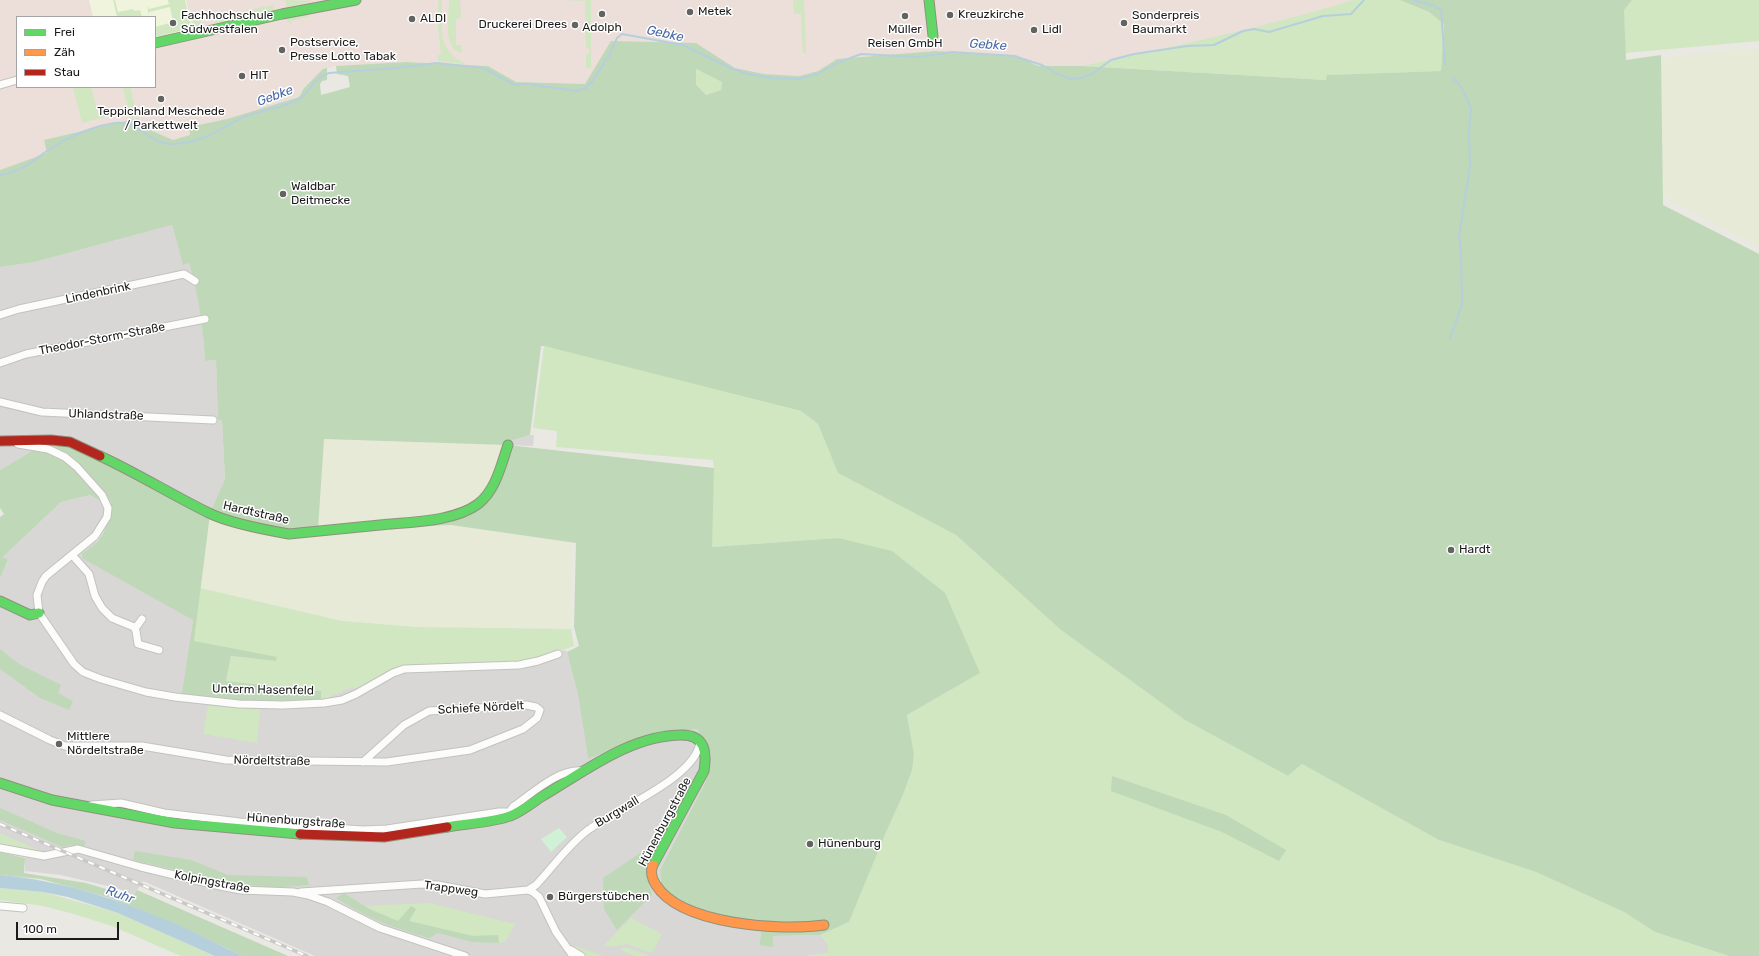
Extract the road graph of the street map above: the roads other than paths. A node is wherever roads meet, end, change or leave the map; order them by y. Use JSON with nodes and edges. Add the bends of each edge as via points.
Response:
{"nodes":[{"id":1,"x":356,"y":0,"type":"edge"},
{"id":2,"x":929,"y":0,"type":"edge"},
{"id":3,"x":933,"y":36,"type":"dead end"},
{"id":4,"x":156,"y":43,"type":"edge"},
{"id":5,"x":16,"y":80,"type":"edge"},
{"id":6,"x":0,"y":85,"type":"edge"},
{"id":7,"x":195,"y":281,"type":"dead end"},
{"id":8,"x":0,"y":315,"type":"edge"},
{"id":9,"x":205,"y":318,"type":"dead end"},
{"id":10,"x":0,"y":363,"type":"edge"},
{"id":11,"x":0,"y":402,"type":"edge"},
{"id":12,"x":213,"y":420,"type":"dead end"},
{"id":13,"x":3,"y":441,"type":"edge"},
{"id":14,"x":508,"y":445,"type":"dead end"},
{"id":15,"x":73,"y":556,"type":"junction"},
{"id":16,"x":0,"y":601,"type":"edge"},
{"id":17,"x":39,"y":613,"type":"junction"},
{"id":18,"x":142,"y":619,"type":"dead end"},
{"id":19,"x":134,"y":627,"type":"junction"},
{"id":20,"x":159,"y":650,"type":"dead end"},
{"id":21,"x":558,"y":654,"type":"dead end"},
{"id":22,"x":540,"y":713,"type":"joint"},
{"id":23,"x":0,"y":715,"type":"edge"},
{"id":24,"x":701,"y":754,"type":"junction"},
{"id":25,"x":363,"y":762,"type":"junction"},
{"id":26,"x":0,"y":783,"type":"edge"},
{"id":27,"x":0,"y":848,"type":"edge"},
{"id":28,"x":542,"y":879,"type":"junction"},
{"id":29,"x":528,"y":890,"type":"junction"},
{"id":30,"x":293,"y":892,"type":"junction"},
{"id":31,"x":539,"y":897,"type":"junction"},
{"id":32,"x":0,"y":906,"type":"edge"},
{"id":33,"x":23,"y":908,"type":"dead end"},
{"id":34,"x":824,"y":925,"type":"dead end"},
{"id":35,"x":567,"y":948,"type":"junction"},
{"id":36,"x":465,"y":956,"type":"edge"},
{"id":37,"x":573,"y":956,"type":"edge"},
{"id":38,"x":581,"y":956,"type":"edge"}],
"edges":[{"from":1,"to":4,"type":"street"},
{"from":2,"to":3,"type":"street"},
{"from":5,"to":6,"type":"street"},
{"from":7,"to":8,"type":"street","name":"Lindenbrink","via":[[184,274]]},
{"from":9,"to":10,"type":"street","name":"Theodor-Storm-Straße","via":[[26,354]]},
{"from":11,"to":12,"type":"street","name":"Uhlandstraße","via":[[42,412]]},
{"from":13,"to":14,"type":"street","name":"Hardtstraße","via":[[70,442],[103,456],[210,514],[266,530],[295,534],[436,519],[464,512],[488,494],[496,480]]},
{"from":13,"to":15,"type":"street","via":[[59,453],[77,467],[105,499],[108,512],[102,526],[92,540]]},
{"from":15,"to":17,"type":"street","via":[[48,574],[42,582],[37,599]]},
{"from":15,"to":19,"type":"street","via":[[89,574],[95,596],[104,611],[112,618]]},
{"from":16,"to":17,"type":"street","via":[[30,615]]},
{"from":17,"to":21,"type":"street","name":"Unterm Hasenfeld","via":[[70,660],[88,674],[146,692],[231,703],[283,705],[331,702],[356,694],[404,669],[519,665]]},
{"from":18,"to":19,"type":"street"},
{"from":19,"to":20,"type":"street","via":[[138,644]]},
{"from":22,"to":25,"type":"street","name":"Nördeltstraße","via":[[534,721],[511,735],[470,750],[407,760]]},
{"from":22,"to":25,"type":"street","name":"Schiefe Nördelt","via":[[536,707],[526,706],[429,712],[404,725]]},
{"from":23,"to":25,"type":"street","name":"Nördeltstraße","via":[[65,746],[142,746],[226,760]]},
{"from":24,"to":26,"type":"street","name":"Hünenburgstraße","via":[[700,740],[691,735],[652,738],[614,753],[508,812],[398,835],[362,837],[275,833],[175,823],[52,800]]},
{"from":24,"to":28,"type":"street","name":"Burgwall","via":[[672,780],[588,830]]},
{"from":24,"to":34,"type":"street","name":"Hünenburgstraße","via":[[705,767],[698,785],[652,867],[650,877],[654,886],[678,904],[744,924],[796,928]]},
{"from":27,"to":30,"type":"street","name":"Kolpingstraße","via":[[44,856],[75,849],[220,886],[241,890]]},
{"from":28,"to":29,"type":"street","name":"Burgwall"},
{"from":28,"to":31,"type":"street"},
{"from":29,"to":30,"type":"street","name":"Trappweg","via":[[485,894],[422,884]]},
{"from":29,"to":31,"type":"street"},
{"from":30,"to":36,"type":"street","name":"Kolpingstraße","via":[[319,898],[369,924]]},
{"from":31,"to":35,"type":"street"},
{"from":32,"to":33,"type":"street"},
{"from":35,"to":37,"type":"street"},
{"from":35,"to":38,"type":"street"}]}
